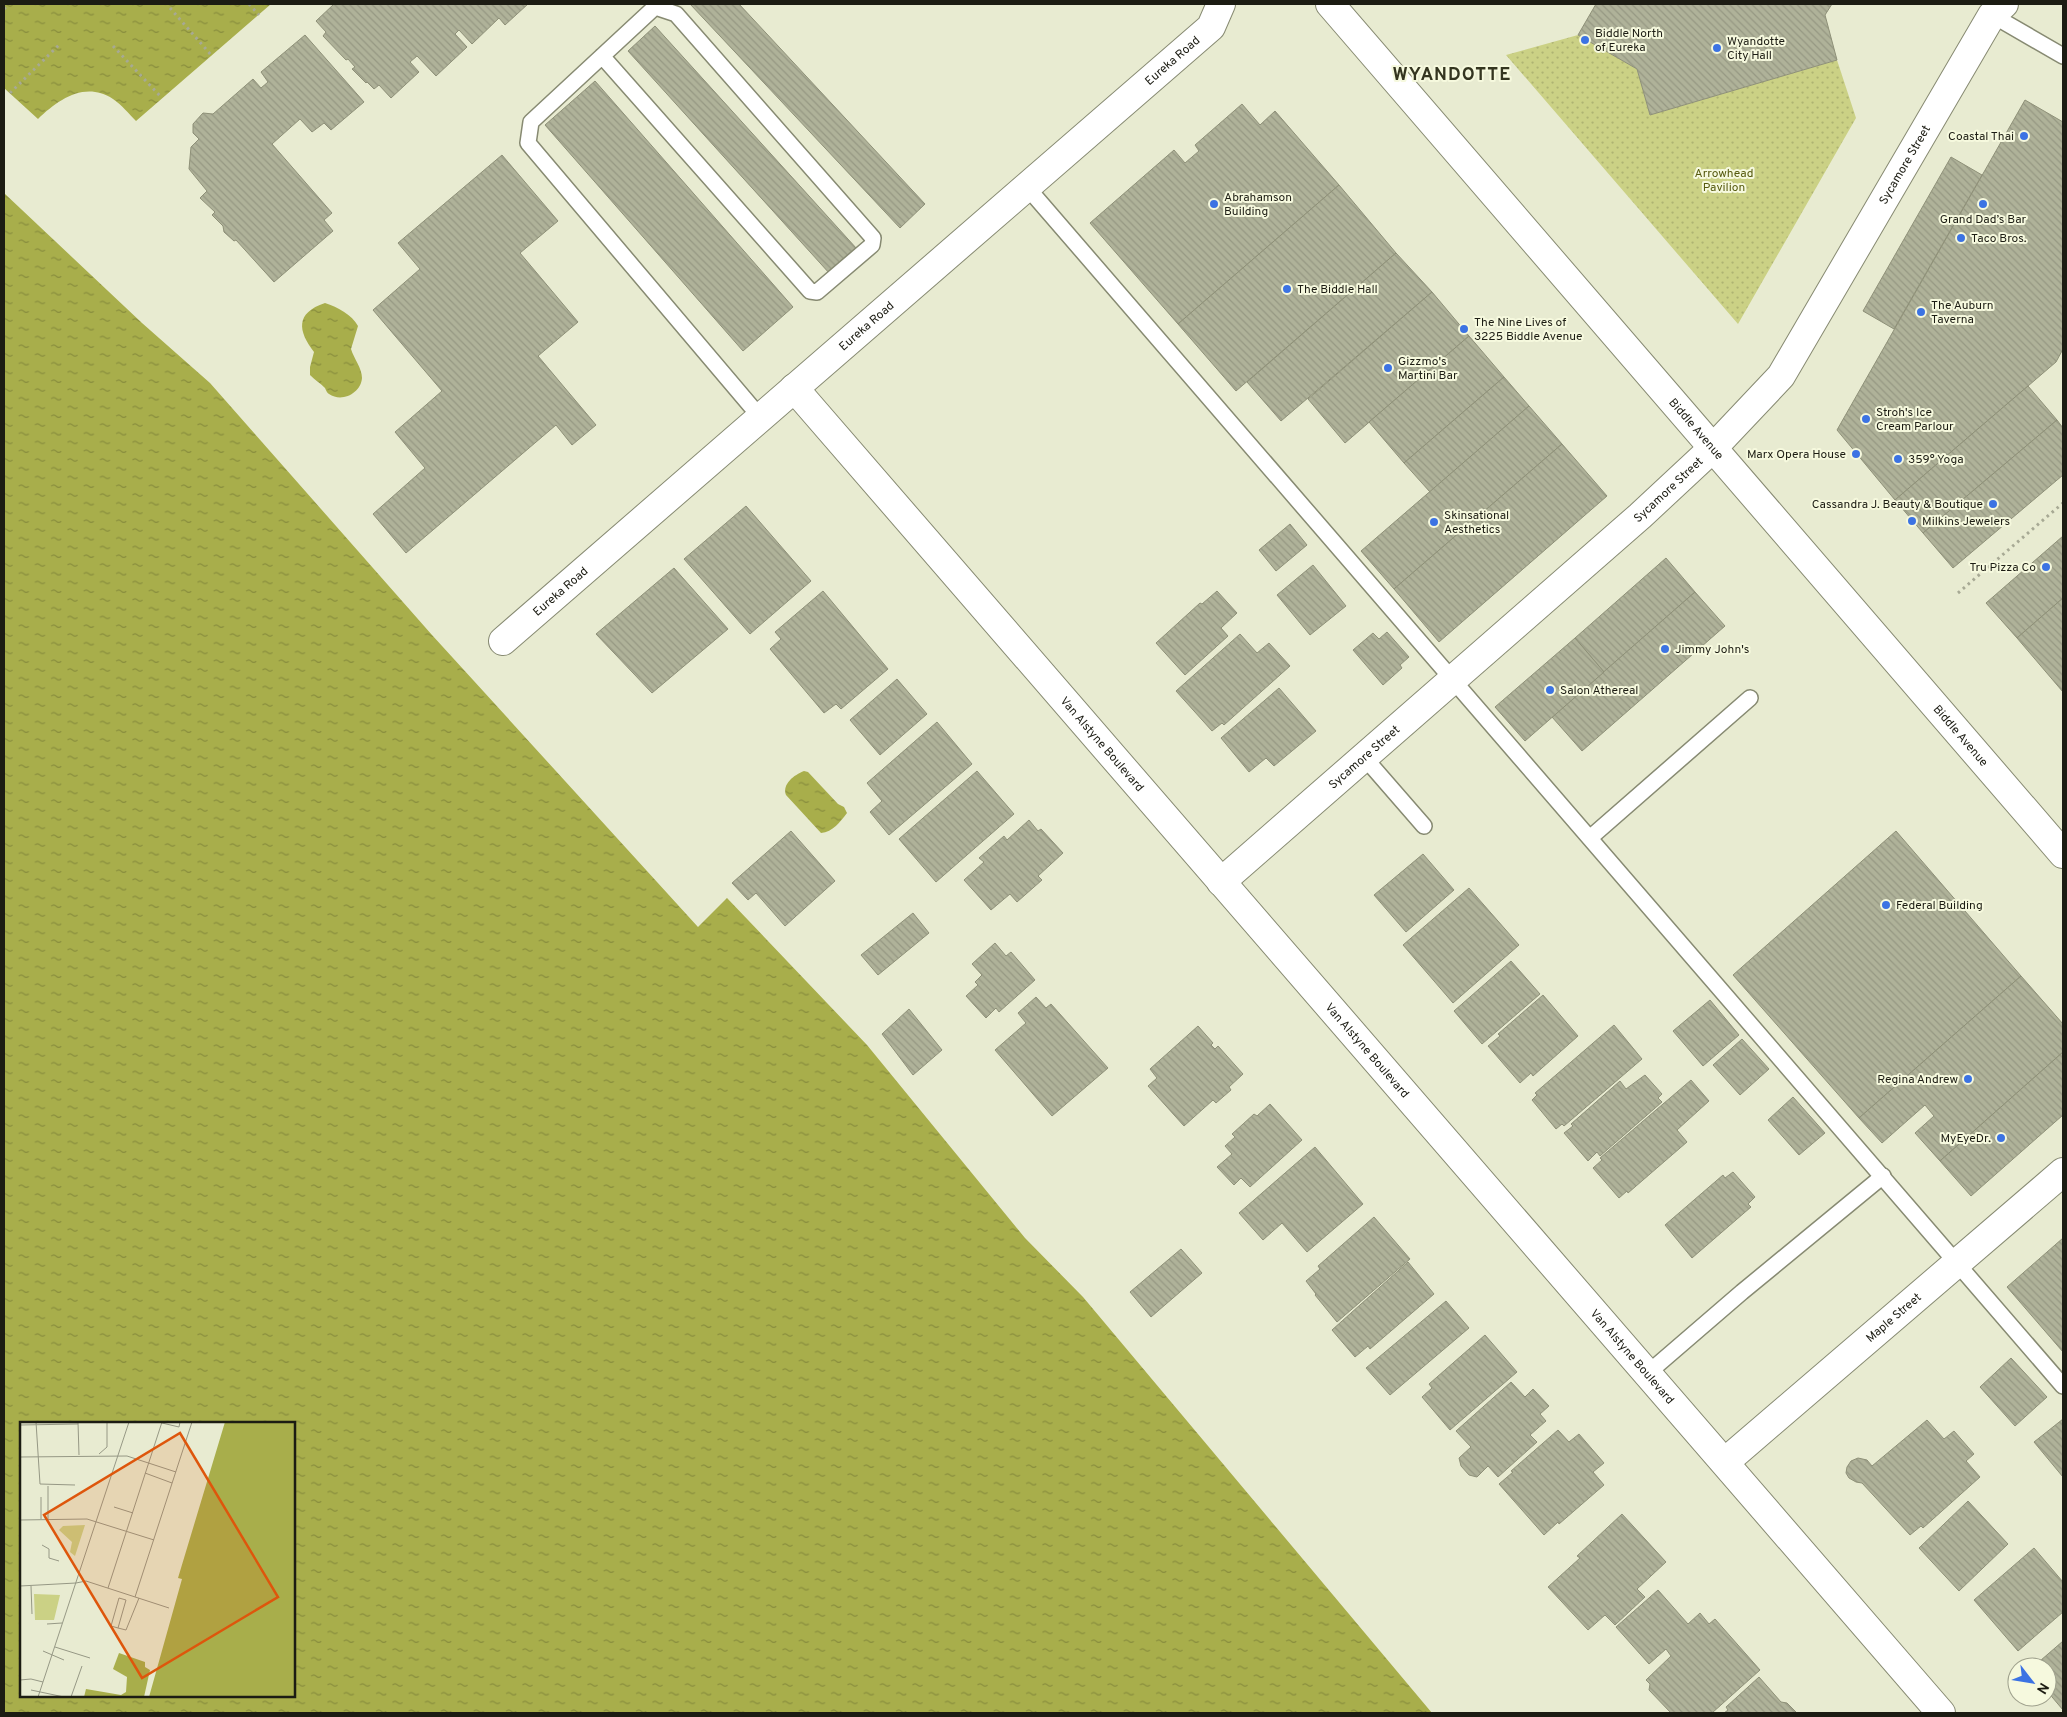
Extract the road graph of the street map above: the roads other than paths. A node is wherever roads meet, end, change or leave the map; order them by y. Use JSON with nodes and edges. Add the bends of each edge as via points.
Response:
{"nodes":[{"id":1,"x":1221,"y":4,"type":"edge"},
{"id":2,"x":1330,"y":4,"type":"edge"},
{"id":3,"x":1998,"y":10,"type":"edge"},
{"id":4,"x":602,"y":56,"type":"junction"},
{"id":5,"x":2063,"y":56,"type":"edge"},
{"id":6,"x":1026,"y":186,"type":"junction"},
{"id":7,"x":794,"y":388,"type":"junction"},
{"id":8,"x":760,"y":417,"type":"junction"},
{"id":9,"x":1713,"y":448,"type":"junction"},
{"id":10,"x":503,"y":641,"type":"dead end"},
{"id":11,"x":1454,"y":680,"type":"junction"},
{"id":12,"x":1750,"y":698,"type":"dead end"},
{"id":13,"x":1364,"y":757,"type":"junction"},
{"id":14,"x":1424,"y":826,"type":"dead end"},
{"id":15,"x":1591,"y":837,"type":"junction"},
{"id":16,"x":2063,"y":854,"type":"edge"},
{"id":17,"x":1221,"y":882,"type":"junction"},
{"id":18,"x":2063,"y":1172,"type":"edge"},
{"id":19,"x":1883,"y":1176,"type":"junction"},
{"id":20,"x":1958,"y":1264,"type":"junction"},
{"id":21,"x":1648,"y":1373,"type":"junction"},
{"id":22,"x":2063,"y":1386,"type":"edge"},
{"id":23,"x":1725,"y":1462,"type":"junction"},
{"id":24,"x":1941,"y":1713,"type":"edge"}],
"edges":[{"from":1,"to":6,"type":"street","name":"Eureka Road","via":[[1211,27]]},
{"from":2,"to":9,"type":"street","name":"Biddle Avenue"},
{"from":3,"to":5,"type":"lane"},
{"from":3,"to":9,"type":"street","name":"Sycamore Street","via":[[1781,376]]},
{"from":4,"to":4,"type":"lane","via":[[656,7],[676,14],[873,238],[872,245],[817,292],[810,290]]},
{"from":4,"to":8,"type":"lane","via":[[531,122],[528,142]]},
{"from":6,"to":7,"type":"street","name":"Eureka Road"},
{"from":6,"to":11,"type":"lane"},
{"from":7,"to":8,"type":"street","name":"Eureka Road"},
{"from":7,"to":17,"type":"street","name":"Van Alstyne Boulevard"},
{"from":8,"to":10,"type":"street","name":"Eureka Road"},
{"from":9,"to":11,"type":"street","name":"Sycamore Street"},
{"from":9,"to":16,"type":"street","name":"Biddle Avenue"},
{"from":11,"to":13,"type":"street","name":"Sycamore Street"},
{"from":11,"to":15,"type":"lane"},
{"from":12,"to":15,"type":"lane"},
{"from":13,"to":14,"type":"lane"},
{"from":13,"to":17,"type":"street","name":"Sycamore Street"},
{"from":15,"to":19,"type":"lane"},
{"from":17,"to":21,"type":"street","name":"Van Alstyne Boulevard"},
{"from":18,"to":20,"type":"street","name":"Maple Street"},
{"from":19,"to":20,"type":"lane"},
{"from":19,"to":21,"type":"lane"},
{"from":20,"to":22,"type":"lane"},
{"from":20,"to":23,"type":"street","name":"Maple Street"},
{"from":21,"to":23,"type":"street","name":"Van Alstyne Boulevard"},
{"from":23,"to":24,"type":"street","name":"Van Alstyne Boulevard"}]}
